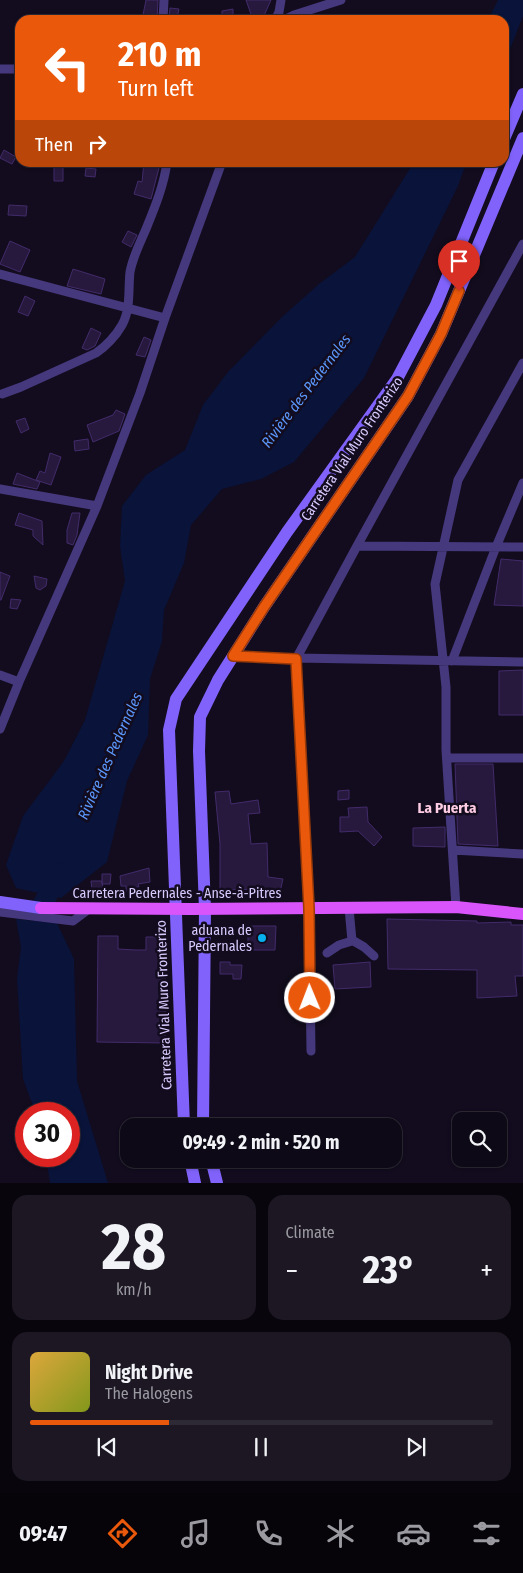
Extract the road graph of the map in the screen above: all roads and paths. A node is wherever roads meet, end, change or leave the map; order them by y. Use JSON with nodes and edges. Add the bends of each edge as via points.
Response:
{"nodes":[{"id":1,"x":164,"y":0,"type":"edge"},
{"id":2,"x":281,"y":0,"type":"edge"},
{"id":3,"x":341,"y":0,"type":"edge"},
{"id":4,"x":163,"y":15,"type":"edge"},
{"id":5,"x":278,"y":15,"type":"edge"},
{"id":6,"x":294,"y":15,"type":"edge"},
{"id":7,"x":0,"y":69,"type":"edge"},
{"id":8,"x":15,"y":69,"type":"edge"},
{"id":9,"x":523,"y":94,"type":"edge"},
{"id":10,"x":509,"y":127,"type":"edge"},
{"id":11,"x":523,"y":138,"type":"edge"},
{"id":12,"x":166,"y":167,"type":"edge"},
{"id":13,"x":220,"y":167,"type":"edge"},
{"id":14,"x":492,"y":167,"type":"edge"},
{"id":15,"x":523,"y":244,"type":"edge"},
{"id":16,"x":0,"y":274,"type":"edge"},
{"id":17,"x":128,"y":308,"type":"junction"},
{"id":18,"x":165,"y":318,"type":"junction"},
{"id":19,"x":523,"y":363,"type":"edge"},
{"id":20,"x":2,"y":394,"type":"dead end"},
{"id":21,"x":523,"y":483,"type":"edge"},
{"id":22,"x":0,"y":489,"type":"edge"},
{"id":23,"x":97,"y":506,"type":"junction"},
{"id":24,"x":357,"y":546,"type":"junction"},
{"id":25,"x":444,"y":547,"type":"junction"},
{"id":26,"x":496,"y":547,"type":"junction"},
{"id":27,"x":523,"y":547,"type":"edge"},
{"id":28,"x":233,"y":656,"type":"junction"},
{"id":29,"x":296,"y":659,"type":"junction"},
{"id":30,"x":442,"y":660,"type":"junction"},
{"id":31,"x":452,"y":661,"type":"junction"},
{"id":32,"x":523,"y":662,"type":"edge"},
{"id":33,"x":0,"y":675,"type":"edge"},
{"id":34,"x":19,"y":682,"type":"junction"},
{"id":35,"x":0,"y":729,"type":"edge"},
{"id":36,"x":447,"y":758,"type":"junction"},
{"id":37,"x":523,"y":758,"type":"edge"},
{"id":38,"x":453,"y":850,"type":"junction"},
{"id":39,"x":523,"y":854,"type":"edge"},
{"id":40,"x":456,"y":907,"type":"junction"},
{"id":41,"x":41,"y":908,"type":"joint"},
{"id":42,"x":309,"y":908,"type":"junction"},
{"id":43,"x":348,"y":908,"type":"junction"},
{"id":44,"x":0,"y":909,"type":"edge"},
{"id":45,"x":89,"y":909,"type":"junction"},
{"id":46,"x":176,"y":909,"type":"junction"},
{"id":47,"x":205,"y":909,"type":"junction"},
{"id":48,"x":523,"y":914,"type":"edge"},
{"id":49,"x":352,"y":940,"type":"junction"},
{"id":50,"x":327,"y":953,"type":"dead end"},
{"id":51,"x":374,"y":956,"type":"dead end"},
{"id":52,"x":311,"y":1051,"type":"dead end"},
{"id":53,"x":184,"y":1118,"type":"edge"},
{"id":54,"x":203,"y":1118,"type":"edge"},
{"id":55,"x":192,"y":1168,"type":"edge"},
{"id":56,"x":213,"y":1168,"type":"edge"},
{"id":57,"x":195,"y":1183,"type":"edge"},
{"id":58,"x":217,"y":1183,"type":"edge"}],
"edges":[{"from":1,"to":4,"type":"street"},
{"from":2,"to":5,"type":"street"},
{"from":3,"to":6,"type":"street"},
{"from":7,"to":8,"type":"street"},
{"from":9,"to":10,"type":"street"},
{"from":11,"to":28,"type":"street","name":"Carretera Vial Muro Fronterizo","via":[[441,334],[408,396]]},
{"from":12,"to":17,"type":"street","via":[[164,181],[130,271]]},
{"from":13,"to":18,"type":"street"},
{"from":14,"to":46,"type":"street","name":"Carretera Vial Muro Fronterizo","via":[[436,305],[397,379],[287,532],[176,699],[169,730]]},
{"from":15,"to":24,"type":"street"},
{"from":16,"to":17,"type":"street"},
{"from":17,"to":18,"type":"street"},
{"from":17,"to":20,"type":"street","via":[[122,324],[96,354]]},
{"from":18,"to":23,"type":"street"},
{"from":19,"to":25,"type":"street","via":[[458,480]]},
{"from":21,"to":26,"type":"street"},
{"from":22,"to":23,"type":"street"},
{"from":23,"to":34,"type":"street"},
{"from":24,"to":25,"type":"street"},
{"from":24,"to":29,"type":"street"},
{"from":25,"to":26,"type":"street"},
{"from":25,"to":30,"type":"street","via":[[435,584]]},
{"from":26,"to":27,"type":"street"},
{"from":26,"to":31,"type":"street"},
{"from":28,"to":29,"type":"street"},
{"from":28,"to":47,"type":"street","name":"Carretera Vial Muro Fronterizo","via":[[200,717]]},
{"from":29,"to":30,"type":"street"},
{"from":29,"to":42,"type":"street"},
{"from":30,"to":31,"type":"street"},
{"from":30,"to":36,"type":"street","via":[[446,687]]},
{"from":31,"to":32,"type":"street"},
{"from":33,"to":34,"type":"street"},
{"from":34,"to":35,"type":"street"},
{"from":36,"to":37,"type":"street"},
{"from":36,"to":38,"type":"street"},
{"from":38,"to":39,"type":"street"},
{"from":38,"to":40,"type":"street"},
{"from":40,"to":43,"type":"main road","name":"Carretera Pedernales - Anse-à-Pitres"},
{"from":40,"to":48,"type":"main road","name":"Carretera Pedernales - Anse-à-Pitres"},
{"from":41,"to":44,"type":"street"},
{"from":41,"to":45,"type":"main road","name":"Carretera Pedernales - Anse-à-Pitres"},
{"from":42,"to":43,"type":"main road","name":"Carretera Pedernales - Anse-à-Pitres"},
{"from":42,"to":47,"type":"main road","name":"Carretera Pedernales - Anse-à-Pitres"},
{"from":42,"to":52,"type":"street"},
{"from":43,"to":49,"type":"street"},
{"from":44,"to":45,"type":"street","via":[[73,922]]},
{"from":45,"to":46,"type":"main road","name":"Carretera Pedernales - Anse-à-Pitres"},
{"from":46,"to":47,"type":"main road","name":"Carretera Pedernales - Anse-à-Pitres"},
{"from":46,"to":53,"type":"street","name":"Carretera Vial Muro Fronterizo"},
{"from":47,"to":54,"type":"street","name":"Carretera Vial Muro Fronterizo"},
{"from":49,"to":50,"type":"street"},
{"from":49,"to":51,"type":"street"},
{"from":55,"to":57,"type":"street"},
{"from":56,"to":58,"type":"street"}]}
